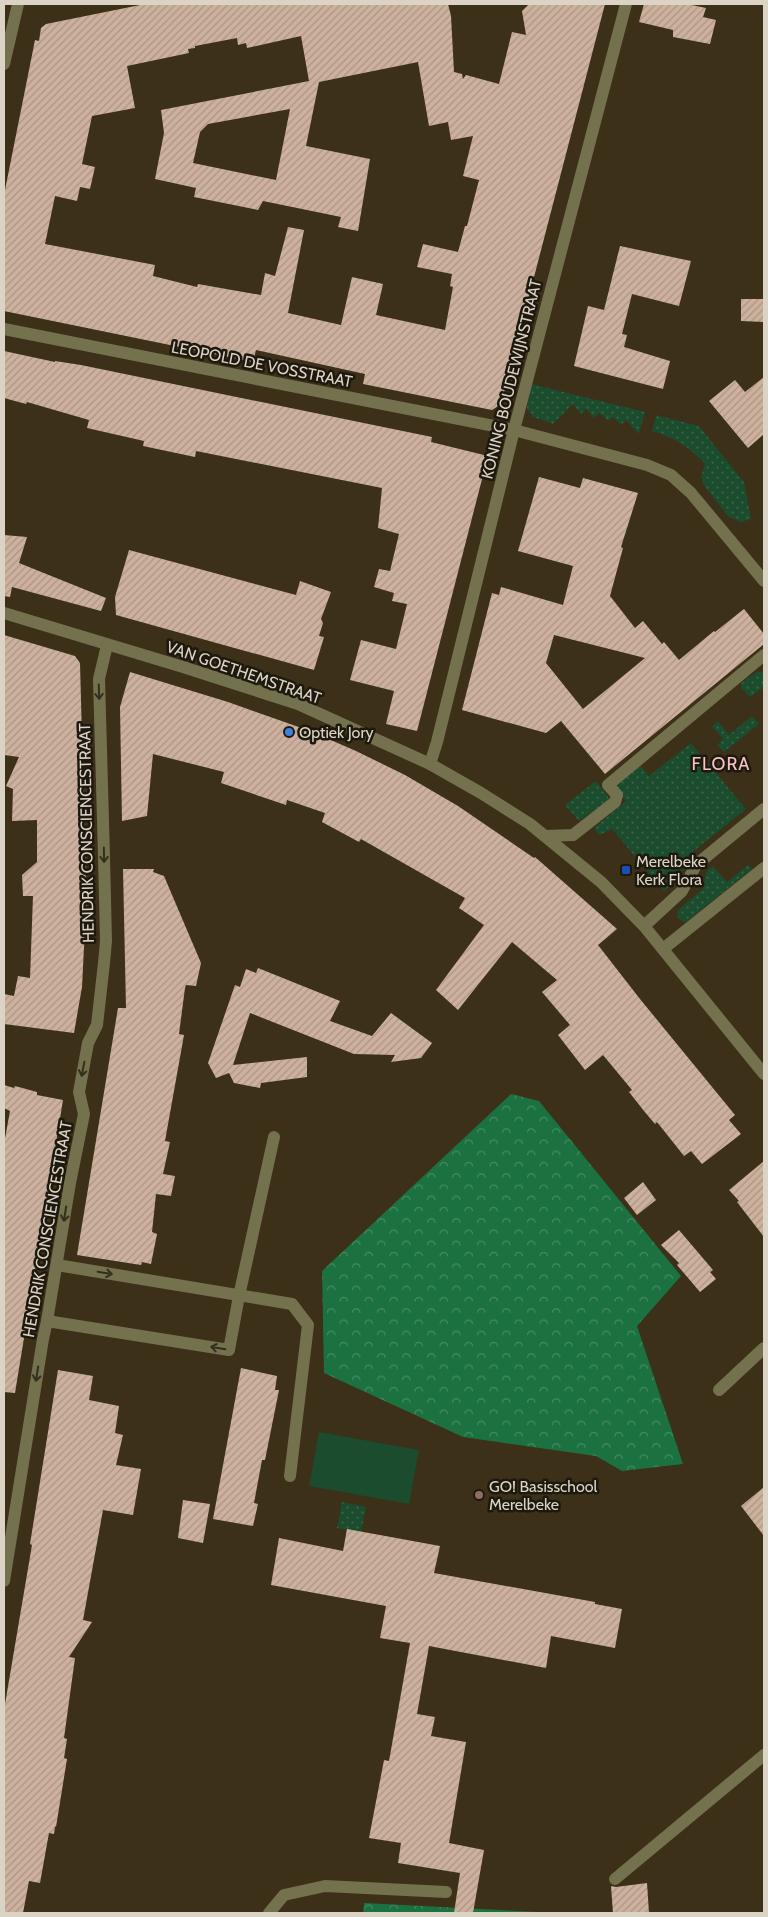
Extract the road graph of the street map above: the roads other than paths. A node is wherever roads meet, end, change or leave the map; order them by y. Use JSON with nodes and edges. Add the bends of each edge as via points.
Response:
{"nodes":[{"id":1,"x":18,"y":4,"type":"edge"},
{"id":2,"x":626,"y":4,"type":"edge"},
{"id":3,"x":4,"y":64,"type":"edge"},
{"id":4,"x":4,"y":329,"type":"edge"},
{"id":5,"x":514,"y":430,"type":"junction"},
{"id":6,"x":764,"y":581,"type":"edge"},
{"id":7,"x":4,"y":613,"type":"edge"},
{"id":8,"x":107,"y":645,"type":"junction"},
{"id":9,"x":764,"y":655,"type":"edge"},
{"id":10,"x":430,"y":764,"type":"junction"},
{"id":11,"x":764,"y":809,"type":"edge"},
{"id":12,"x":545,"y":836,"type":"junction"},
{"id":13,"x":764,"y":868,"type":"edge"},
{"id":14,"x":644,"y":926,"type":"junction"},
{"id":15,"x":663,"y":949,"type":"junction"},
{"id":16,"x":764,"y":1074,"type":"edge"},
{"id":17,"x":274,"y":1137,"type":"dead end"},
{"id":18,"x":57,"y":1265,"type":"junction"},
{"id":19,"x":239,"y":1296,"type":"junction"},
{"id":20,"x":47,"y":1321,"type":"junction"},
{"id":21,"x":764,"y":1348,"type":"edge"},
{"id":22,"x":718,"y":1390,"type":"dead end"},
{"id":23,"x":290,"y":1476,"type":"dead end"},
{"id":24,"x":4,"y":1581,"type":"edge"},
{"id":25,"x":764,"y":1755,"type":"edge"},
{"id":26,"x":615,"y":1879,"type":"dead end"},
{"id":27,"x":446,"y":1892,"type":"dead end"},
{"id":28,"x":269,"y":1913,"type":"edge"}],
"edges":[{"from":1,"to":3,"type":"street"},
{"from":2,"to":5,"type":"street","name":"KONING BOUDEWIJNSTRAAT"},
{"from":4,"to":5,"type":"street","name":"LEOPOLD DE VOSSTRAAT"},
{"from":5,"to":6,"type":"street","name":"LEOPOLD DE VOSSTRAAT","via":[[647,465],[671,475],[692,493]]},
{"from":5,"to":10,"type":"street","name":"KONING BOUDEWIJNSTRAAT"},
{"from":7,"to":8,"type":"street","name":"VAN GOETHEMSTRAAT"},
{"from":8,"to":10,"type":"street","name":"VAN GOETHEMSTRAAT","via":[[298,704]]},
{"from":8,"to":18,"type":"street","name":"HENDRIK CONSCIENCESTRAAT","one_way":true,"via":[[99,679],[106,941],[96,1025],[88,1043],[78,1092],[84,1114]]},
{"from":9,"to":12,"type":"street","via":[[608,785],[617,795],[615,802],[586,827],[573,835]]},
{"from":10,"to":12,"type":"street","name":"VAN GOETHEMSTRAAT","via":[[481,792]]},
{"from":11,"to":14,"type":"street","via":[[696,865],[682,892]]},
{"from":12,"to":14,"type":"street","name":"VAN GOETHEMSTRAAT","via":[[601,882]]},
{"from":13,"to":15,"type":"street"},
{"from":14,"to":15,"type":"street","name":"VAN GOETHEMSTRAAT"},
{"from":15,"to":16,"type":"street","name":"VAN GOETHEMSTRAAT"},
{"from":17,"to":19,"type":"street"},
{"from":18,"to":19,"type":"street","one_way":true},
{"from":18,"to":20,"type":"street","name":"HENDRIK CONSCIENCESTRAAT"},
{"from":19,"to":20,"type":"street","one_way":true,"via":[[229,1350]]},
{"from":19,"to":23,"type":"street","via":[[292,1304],[308,1324]]},
{"from":20,"to":24,"type":"street","name":"HENDRIK CONSCIENCESTRAAT","one_way":true},
{"from":21,"to":22,"type":"street"},
{"from":25,"to":26,"type":"street"},
{"from":27,"to":28,"type":"street","via":[[325,1886],[284,1895]]}]}
